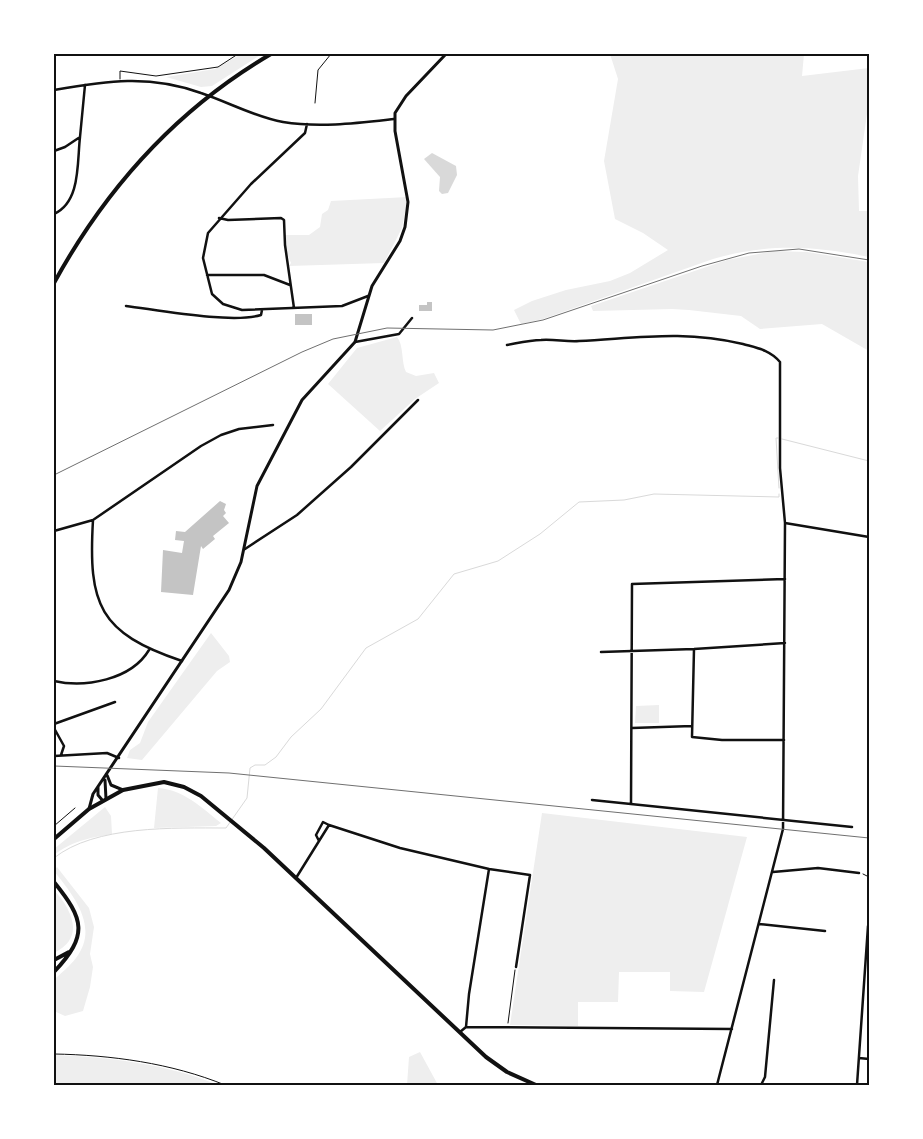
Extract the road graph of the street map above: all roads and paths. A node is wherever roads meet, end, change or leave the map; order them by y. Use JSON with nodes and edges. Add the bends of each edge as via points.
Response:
{"nodes":[{"id":1,"x":238,"y":54,"type":"edge"},
{"id":2,"x":271,"y":54,"type":"edge"},
{"id":3,"x":331,"y":54,"type":"edge"},
{"id":4,"x":446,"y":54,"type":"edge"},
{"id":5,"x":120,"y":80,"type":"junction"},
{"id":6,"x":85,"y":85,"type":"junction"},
{"id":7,"x":54,"y":90,"type":"edge"},
{"id":8,"x":315,"y":104,"type":"dead end"},
{"id":9,"x":394,"y":119,"type":"junction"},
{"id":10,"x":307,"y":124,"type":"junction"},
{"id":11,"x":80,"y":137,"type":"junction"},
{"id":12,"x":54,"y":151,"type":"edge"},
{"id":13,"x":54,"y":214,"type":"edge"},
{"id":14,"x":219,"y":218,"type":"junction"},
{"id":15,"x":207,"y":275,"type":"junction"},
{"id":16,"x":54,"y":282,"type":"edge"},
{"id":17,"x":290,"y":285,"type":"junction"},
{"id":18,"x":368,"y":296,"type":"junction"},
{"id":19,"x":126,"y":306,"type":"dead end"},
{"id":20,"x":294,"y":308,"type":"junction"},
{"id":21,"x":262,"y":310,"type":"junction"},
{"id":22,"x":412,"y":318,"type":"dead end"},
{"id":23,"x":355,"y":342,"type":"junction"},
{"id":24,"x":507,"y":345,"type":"dead end"},
{"id":25,"x":418,"y":400,"type":"dead end"},
{"id":26,"x":273,"y":425,"type":"dead end"},
{"id":27,"x":93,"y":520,"type":"junction"},
{"id":28,"x":785,"y":523,"type":"junction"},
{"id":29,"x":54,"y":531,"type":"edge"},
{"id":30,"x":869,"y":537,"type":"edge"},
{"id":31,"x":244,"y":548,"type":"junction"},
{"id":32,"x":785,"y":579,"type":"junction"},
{"id":33,"x":785,"y":643,"type":"junction"},
{"id":34,"x":694,"y":649,"type":"junction"},
{"id":35,"x":149,"y":650,"type":"junction"},
{"id":36,"x":633,"y":650,"type":"junction"},
{"id":37,"x":601,"y":652,"type":"dead end"},
{"id":38,"x":182,"y":661,"type":"junction"},
{"id":39,"x":54,"y":681,"type":"edge"},
{"id":40,"x":115,"y":702,"type":"dead end"},
{"id":41,"x":54,"y":726,"type":"edge"},
{"id":42,"x":692,"y":726,"type":"junction"},
{"id":43,"x":632,"y":728,"type":"junction"},
{"id":44,"x":784,"y":740,"type":"junction"},
{"id":45,"x":54,"y":756,"type":"edge"},
{"id":46,"x":61,"y":756,"type":"junction"},
{"id":47,"x":119,"y":758,"type":"junction"},
{"id":48,"x":106,"y":776,"type":"junction"},
{"id":49,"x":98,"y":786,"type":"junction"},
{"id":50,"x":123,"y":790,"type":"junction"},
{"id":51,"x":105,"y":800,"type":"junction"},
{"id":52,"x":592,"y":800,"type":"dead end"},
{"id":53,"x":630,"y":804,"type":"junction"},
{"id":54,"x":75,"y":808,"type":"dead end"},
{"id":55,"x":89,"y":810,"type":"junction"},
{"id":56,"x":784,"y":820,"type":"junction"},
{"id":57,"x":329,"y":825,"type":"junction"},
{"id":58,"x":54,"y":826,"type":"edge"},
{"id":59,"x":852,"y":827,"type":"dead end"},
{"id":60,"x":54,"y":839,"type":"edge"},
{"id":61,"x":319,"y":842,"type":"junction"},
{"id":62,"x":489,"y":869,"type":"junction"},
{"id":63,"x":773,"y":872,"type":"junction"},
{"id":64,"x":859,"y":873,"type":"joint"},
{"id":65,"x":869,"y":877,"type":"edge"},
{"id":66,"x":296,"y":878,"type":"junction"},
{"id":67,"x":54,"y":882,"type":"edge"},
{"id":68,"x":869,"y":906,"type":"edge"},
{"id":69,"x":759,"y":924,"type":"junction"},
{"id":70,"x":868,"y":926,"type":"joint"},
{"id":71,"x":825,"y":931,"type":"dead end"},
{"id":72,"x":73,"y":949,"type":"junction"},
{"id":73,"x":867,"y":958,"type":"edge"},
{"id":74,"x":54,"y":960,"type":"edge"},
{"id":75,"x":516,"y":967,"type":"joint"},
{"id":76,"x":54,"y":972,"type":"edge"},
{"id":77,"x":774,"y":980,"type":"dead end"},
{"id":78,"x":466,"y":1027,"type":"junction"},
{"id":79,"x":507,"y":1028,"type":"junction"},
{"id":80,"x":732,"y":1029,"type":"junction"},
{"id":81,"x":460,"y":1032,"type":"junction"},
{"id":82,"x":54,"y":1054,"type":"edge"},
{"id":83,"x":859,"y":1058,"type":"junction"},
{"id":84,"x":869,"y":1059,"type":"edge"},
{"id":85,"x":523,"y":1083,"type":"edge"},
{"id":86,"x":224,"y":1085,"type":"edge"},
{"id":87,"x":536,"y":1085,"type":"edge"},
{"id":88,"x":717,"y":1085,"type":"edge"},
{"id":89,"x":761,"y":1085,"type":"edge"},
{"id":90,"x":857,"y":1085,"type":"edge"}],
"edges":[{"from":1,"to":5,"type":"path","via":[[218,67],[156,76],[120,71]]},
{"from":2,"to":16,"type":"main road","via":[[204,99],[142,157],[93,217]]},
{"from":3,"to":8,"type":"lane","via":[[318,70]]},
{"from":4,"to":9,"type":"street","via":[[406,96]]},
{"from":5,"to":6,"type":"street"},
{"from":5,"to":10,"type":"street","via":[[162,83],[199,92],[282,122]]},
{"from":6,"to":7,"type":"street"},
{"from":6,"to":11,"type":"street"},
{"from":9,"to":10,"type":"street"},
{"from":9,"to":18,"type":"street","via":[[408,189],[408,214],[400,240]]},
{"from":10,"to":14,"type":"street","via":[[305,132],[291,148]]},
{"from":11,"to":12,"type":"street"},
{"from":11,"to":13,"type":"street","via":[[71,198],[61,211]]},
{"from":14,"to":15,"type":"street","via":[[208,233],[205,245],[203,258]]},
{"from":14,"to":17,"type":"street","via":[[284,220]]},
{"from":15,"to":17,"type":"street","via":[[264,275]]},
{"from":15,"to":21,"type":"street","via":[[212,294],[223,304],[242,310]]},
{"from":17,"to":20,"type":"street"},
{"from":18,"to":20,"type":"street","via":[[342,306]]},
{"from":18,"to":23,"type":"street"},
{"from":19,"to":21,"type":"street","via":[[252,318],[261,315]]},
{"from":20,"to":21,"type":"street"},
{"from":22,"to":23,"type":"street","via":[[399,334]]},
{"from":23,"to":31,"type":"street","via":[[310,391],[290,421],[257,486]]},
{"from":24,"to":28,"type":"street","via":[[541,340],[578,341],[675,334],[733,342],[775,356],[780,362],[780,468]]},
{"from":25,"to":31,"type":"street","via":[[316,499],[281,526]]},
{"from":26,"to":27,"type":"street","via":[[221,435]]},
{"from":27,"to":29,"type":"street"},
{"from":27,"to":35,"type":"street","via":[[92,576],[102,607],[120,631]]},
{"from":28,"to":30,"type":"street"},
{"from":28,"to":32,"type":"street"},
{"from":31,"to":38,"type":"street","via":[[229,590]]},
{"from":32,"to":33,"type":"street"},
{"from":32,"to":36,"type":"street","via":[[632,584]]},
{"from":33,"to":34,"type":"street"},
{"from":33,"to":44,"type":"street"},
{"from":34,"to":36,"type":"street"},
{"from":34,"to":42,"type":"street"},
{"from":35,"to":38,"type":"street"},
{"from":35,"to":39,"type":"street","via":[[125,671],[112,677],[88,684]]},
{"from":36,"to":37,"type":"street"},
{"from":36,"to":43,"type":"street"},
{"from":38,"to":47,"type":"street"},
{"from":40,"to":41,"type":"street"},
{"from":41,"to":46,"type":"street","via":[[64,746]]},
{"from":42,"to":43,"type":"street"},
{"from":42,"to":44,"type":"street","via":[[692,737]]},
{"from":43,"to":53,"type":"street"},
{"from":44,"to":56,"type":"street"},
{"from":45,"to":46,"type":"street"},
{"from":46,"to":47,"type":"street","via":[[107,753]]},
{"from":47,"to":48,"type":"street"},
{"from":48,"to":49,"type":"street"},
{"from":48,"to":50,"type":"street","via":[[111,785]]},
{"from":48,"to":51,"type":"street"},
{"from":49,"to":51,"type":"street","via":[[98,795]]},
{"from":49,"to":55,"type":"street"},
{"from":50,"to":51,"type":"main road"},
{"from":50,"to":66,"type":"main road","via":[[164,782],[184,787],[230,819]]},
{"from":51,"to":55,"type":"main road"},
{"from":52,"to":53,"type":"street"},
{"from":53,"to":56,"type":"street"},
{"from":54,"to":58,"type":"lane"},
{"from":55,"to":60,"type":"main road"},
{"from":56,"to":59,"type":"street"},
{"from":56,"to":63,"type":"street"},
{"from":57,"to":61,"type":"street"},
{"from":57,"to":61,"type":"street","via":[[323,822],[316,835]]},
{"from":57,"to":62,"type":"street","via":[[400,848]]},
{"from":61,"to":66,"type":"street"},
{"from":62,"to":75,"type":"street","via":[[530,875]]},
{"from":62,"to":78,"type":"street"},
{"from":63,"to":64,"type":"street","via":[[818,868]]},
{"from":63,"to":69,"type":"street"},
{"from":64,"to":65,"type":"path"},
{"from":66,"to":81,"type":"main road"},
{"from":67,"to":72,"type":"main road","via":[[69,901],[78,920],[78,936]]},
{"from":68,"to":70,"type":"path"},
{"from":69,"to":71,"type":"street"},
{"from":69,"to":80,"type":"street"},
{"from":70,"to":73,"type":"street"},
{"from":72,"to":74,"type":"main road"},
{"from":72,"to":76,"type":"main road"},
{"from":73,"to":83,"type":"street"},
{"from":75,"to":79,"type":"path"},
{"from":77,"to":89,"type":"street","via":[[765,1078]]},
{"from":78,"to":79,"type":"street"},
{"from":78,"to":81,"type":"street"},
{"from":79,"to":80,"type":"street"},
{"from":80,"to":88,"type":"street"},
{"from":81,"to":85,"type":"main road","via":[[486,1057]]},
{"from":82,"to":86,"type":"path","via":[[112,1057],[163,1066]]},
{"from":83,"to":84,"type":"street"},
{"from":83,"to":90,"type":"street"},
{"from":85,"to":87,"type":"main road"}]}
